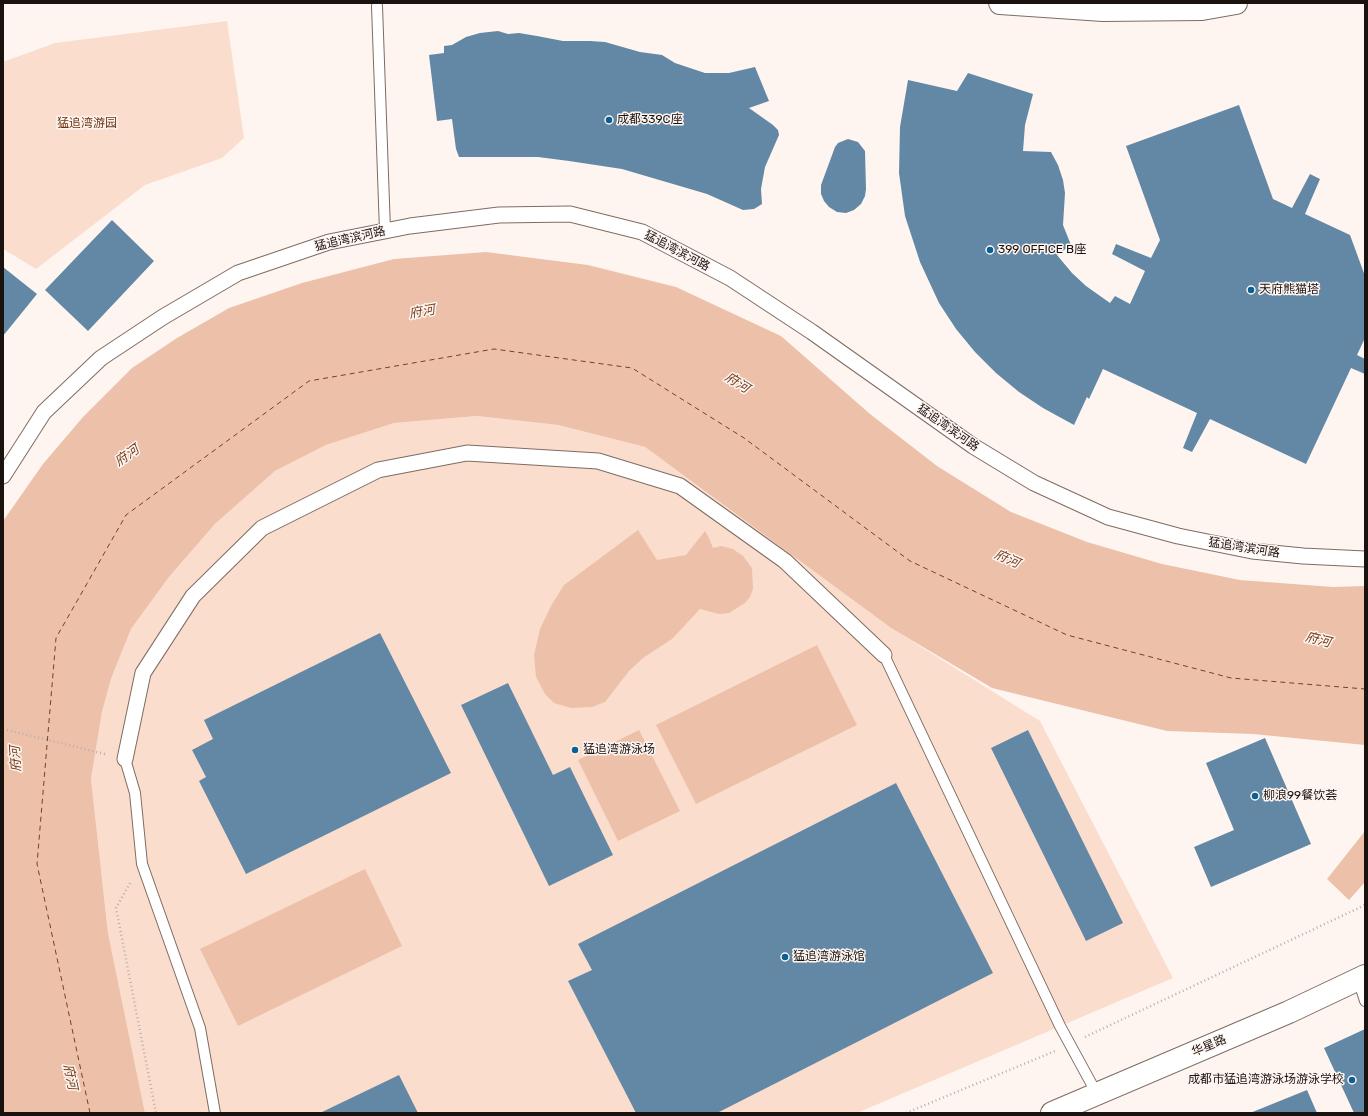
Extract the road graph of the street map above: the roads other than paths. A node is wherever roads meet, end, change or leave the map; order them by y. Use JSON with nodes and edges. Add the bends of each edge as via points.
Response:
{"nodes":[{"id":1,"x":1000,"y":3,"type":"edge"},
{"id":2,"x":1236,"y":3,"type":"edge"},
{"id":3,"x":377,"y":6,"type":"dead end"},
{"id":4,"x":385,"y":231,"type":"junction"},
{"id":5,"x":3,"y":476,"type":"edge"},
{"id":6,"x":1365,"y":559,"type":"edge"},
{"id":7,"x":884,"y":655,"type":"joint"},
{"id":8,"x":125,"y":759,"type":"joint"},
{"id":9,"x":1362,"y":977,"type":"edge"},
{"id":10,"x":1365,"y":1001,"type":"edge"},
{"id":11,"x":1097,"y":1094,"type":"junction"},
{"id":12,"x":215,"y":1113,"type":"edge"},
{"id":13,"x":1052,"y":1113,"type":"edge"}],
"edges":[{"from":1,"to":2,"type":"street","via":[[1103,10],[1202,8]]},
{"from":3,"to":4,"type":"lane"},
{"from":4,"to":5,"type":"street","name":"猛追湾滨河路","via":[[329,242],[238,273],[163,317],[101,358],[44,412]]},
{"from":4,"to":6,"type":"street","name":"猛追湾滨河路","via":[[498,215],[570,214],[642,232],[730,278],[812,332],[973,446],[1034,484],[1108,517],[1178,536],[1252,551]]},
{"from":7,"to":8,"type":"street","via":[[785,561],[680,486],[598,461],[467,453],[378,470],[262,528],[194,596],[143,673]]},
{"from":7,"to":11,"type":"lane","via":[[1070,1044]]},
{"from":8,"to":12,"type":"lane","via":[[135,793],[142,864],[200,1028]]},
{"from":9,"to":10,"type":"lane"},
{"from":9,"to":11,"type":"street","name":"华星路","via":[[1289,1012]]},
{"from":11,"to":13,"type":"street","name":"华星路"}]}
